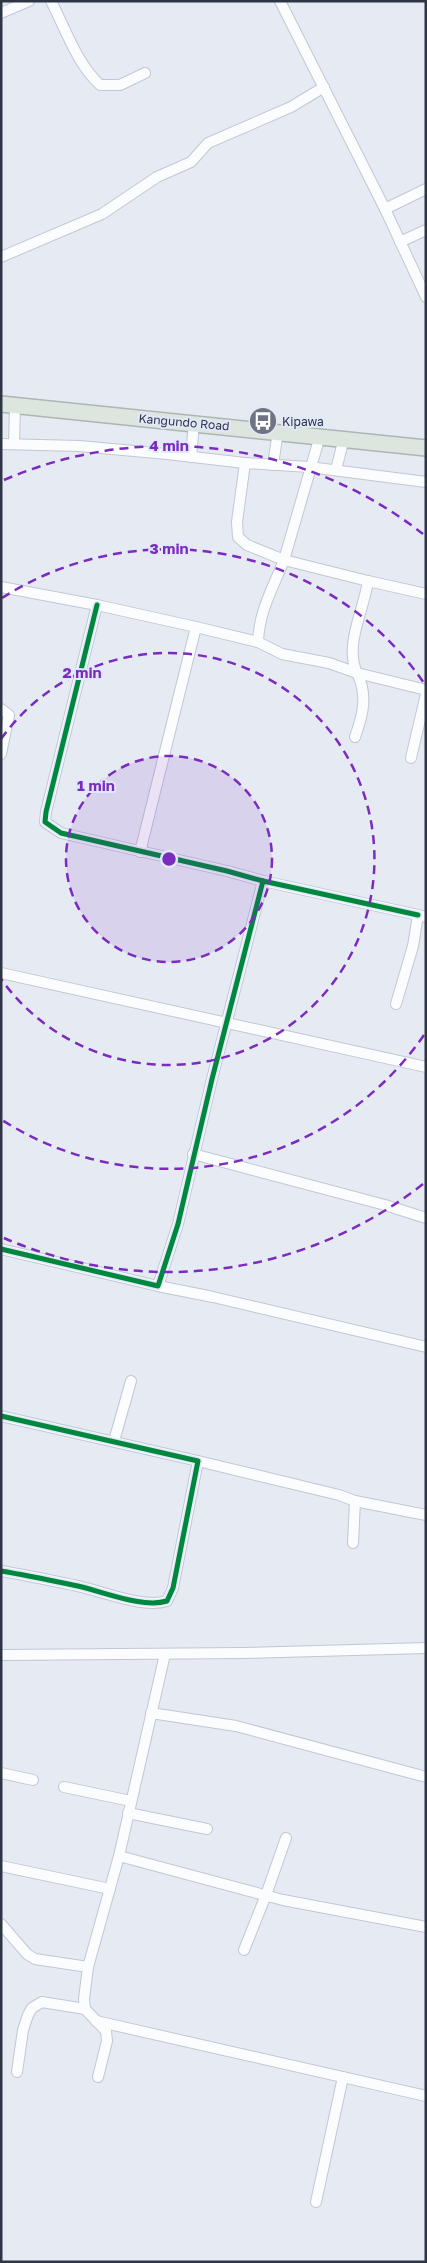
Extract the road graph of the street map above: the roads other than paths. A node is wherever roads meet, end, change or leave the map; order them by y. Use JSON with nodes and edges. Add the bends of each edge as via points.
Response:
{"nodes":[{"id":1,"x":29,"y":1,"type":"edge"},
{"id":2,"x":51,"y":1,"type":"edge"},
{"id":3,"x":280,"y":1,"type":"edge"},
{"id":4,"x":1,"y":13,"type":"edge"},
{"id":5,"x":145,"y":73,"type":"dead end"},
{"id":6,"x":324,"y":87,"type":"junction"},
{"id":7,"x":426,"y":189,"type":"edge"},
{"id":8,"x":385,"y":209,"type":"junction"},
{"id":9,"x":426,"y":230,"type":"edge"},
{"id":10,"x":400,"y":242,"type":"junction"},
{"id":11,"x":1,"y":257,"type":"edge"},
{"id":12,"x":426,"y":297,"type":"edge"},
{"id":13,"x":8,"y":405,"type":"edge"},
{"id":14,"x":194,"y":423,"type":"junction"},
{"id":15,"x":278,"y":431,"type":"junction"},
{"id":16,"x":320,"y":436,"type":"junction"},
{"id":17,"x":344,"y":438,"type":"junction"},
{"id":18,"x":1,"y":444,"type":"edge"},
{"id":19,"x":14,"y":444,"type":"junction"},
{"id":20,"x":426,"y":448,"type":"edge"},
{"id":21,"x":192,"y":457,"type":"junction"},
{"id":22,"x":245,"y":463,"type":"junction"},
{"id":23,"x":273,"y":465,"type":"junction"},
{"id":24,"x":309,"y":467,"type":"junction"},
{"id":25,"x":336,"y":470,"type":"junction"},
{"id":26,"x":426,"y":482,"type":"edge"},
{"id":27,"x":284,"y":560,"type":"junction"},
{"id":28,"x":368,"y":581,"type":"junction"},
{"id":29,"x":1,"y":587,"type":"edge"},
{"id":30,"x":426,"y":594,"type":"edge"},
{"id":31,"x":97,"y":605,"type":"junction"},
{"id":32,"x":196,"y":627,"type":"junction"},
{"id":33,"x":258,"y":642,"type":"junction"},
{"id":34,"x":357,"y":672,"type":"junction"},
{"id":35,"x":426,"y":692,"type":"edge"},
{"id":36,"x":1,"y":709,"type":"edge"},
{"id":37,"x":355,"y":737,"type":"dead end"},
{"id":38,"x":1,"y":754,"type":"edge"},
{"id":39,"x":411,"y":758,"type":"dead end"},
{"id":40,"x":140,"y":852,"type":"junction"},
{"id":41,"x":263,"y":881,"type":"junction"},
{"id":42,"x":422,"y":916,"type":"edge"},
{"id":43,"x":1,"y":973,"type":"edge"},
{"id":44,"x":396,"y":1004,"type":"dead end"},
{"id":45,"x":228,"y":1024,"type":"junction"},
{"id":46,"x":426,"y":1067,"type":"edge"},
{"id":47,"x":194,"y":1154,"type":"junction"},
{"id":48,"x":426,"y":1218,"type":"edge"},
{"id":49,"x":1,"y":1249,"type":"edge"},
{"id":50,"x":158,"y":1286,"type":"junction"},
{"id":51,"x":426,"y":1347,"type":"edge"},
{"id":52,"x":131,"y":1381,"type":"dead end"},
{"id":53,"x":1,"y":1416,"type":"edge"},
{"id":54,"x":114,"y":1441,"type":"junction"},
{"id":55,"x":198,"y":1461,"type":"junction"},
{"id":56,"x":355,"y":1501,"type":"junction"},
{"id":57,"x":426,"y":1515,"type":"edge"},
{"id":58,"x":353,"y":1543,"type":"dead end"},
{"id":59,"x":1,"y":1571,"type":"edge"},
{"id":60,"x":426,"y":1648,"type":"edge"},
{"id":61,"x":165,"y":1654,"type":"junction"},
{"id":62,"x":1,"y":1655,"type":"edge"},
{"id":63,"x":151,"y":1712,"type":"junction"},
{"id":64,"x":1,"y":1773,"type":"edge"},
{"id":65,"x":426,"y":1777,"type":"edge"},
{"id":66,"x":33,"y":1780,"type":"dead end"},
{"id":67,"x":64,"y":1786,"type":"dead end"},
{"id":68,"x":131,"y":1801,"type":"junction"},
{"id":69,"x":128,"y":1813,"type":"junction"},
{"id":70,"x":207,"y":1829,"type":"dead end"},
{"id":71,"x":286,"y":1838,"type":"dead end"},
{"id":72,"x":118,"y":1856,"type":"junction"},
{"id":73,"x":1,"y":1866,"type":"edge"},
{"id":74,"x":110,"y":1888,"type":"junction"},
{"id":75,"x":266,"y":1895,"type":"junction"},
{"id":76,"x":1,"y":1924,"type":"edge"},
{"id":77,"x":426,"y":1927,"type":"edge"},
{"id":78,"x":244,"y":1950,"type":"dead end"},
{"id":79,"x":88,"y":1966,"type":"junction"},
{"id":80,"x":85,"y":2010,"type":"junction"},
{"id":81,"x":95,"y":2020,"type":"junction"},
{"id":82,"x":17,"y":2072,"type":"dead end"},
{"id":83,"x":98,"y":2077,"type":"dead end"},
{"id":84,"x":343,"y":2077,"type":"junction"},
{"id":85,"x":426,"y":2096,"type":"edge"},
{"id":86,"x":316,"y":2202,"type":"dead end"}],
"edges":[{"from":1,"to":4,"type":"street"},
{"from":2,"to":5,"type":"street","via":[[77,56],[100,85],[120,85]]},
{"from":3,"to":6,"type":"street"},
{"from":6,"to":8,"type":"street"},
{"from":6,"to":11,"type":"street","via":[[291,107],[208,143],[191,162],[157,176],[102,214]]},
{"from":7,"to":8,"type":"street"},
{"from":8,"to":10,"type":"street"},
{"from":9,"to":10,"type":"street"},
{"from":10,"to":12,"type":"street"},
{"from":13,"to":14,"type":"highway","name":"Kangundo Road"},
{"from":13,"to":19,"type":"street"},
{"from":14,"to":15,"type":"highway","name":"Kangundo Road"},
{"from":14,"to":21,"type":"street"},
{"from":15,"to":16,"type":"highway","name":"Kangundo Road"},
{"from":15,"to":23,"type":"street"},
{"from":16,"to":17,"type":"highway","name":"Kangundo Road"},
{"from":16,"to":24,"type":"street"},
{"from":17,"to":20,"type":"highway","name":"Kangundo Road"},
{"from":17,"to":25,"type":"street"},
{"from":18,"to":19,"type":"street"},
{"from":19,"to":21,"type":"street","via":[[79,446]]},
{"from":21,"to":22,"type":"street"},
{"from":22,"to":23,"type":"street"},
{"from":22,"to":27,"type":"street","via":[[238,537],[246,545]]},
{"from":23,"to":24,"type":"street"},
{"from":24,"to":25,"type":"street"},
{"from":24,"to":27,"type":"street"},
{"from":25,"to":26,"type":"street"},
{"from":27,"to":28,"type":"street"},
{"from":27,"to":33,"type":"street","via":[[262,612]]},
{"from":28,"to":30,"type":"street"},
{"from":28,"to":34,"type":"street","via":[[352,653]]},
{"from":29,"to":31,"type":"street"},
{"from":31,"to":32,"type":"street"},
{"from":31,"to":40,"type":"street","via":[[46,822],[61,833]]},
{"from":32,"to":33,"type":"street"},
{"from":32,"to":40,"type":"street"},
{"from":33,"to":34,"type":"street","via":[[282,654]]},
{"from":34,"to":35,"type":"street"},
{"from":34,"to":37,"type":"street","via":[[364,696]]},
{"from":35,"to":39,"type":"street"},
{"from":36,"to":38,"type":"street","via":[[9,715]]},
{"from":40,"to":41,"type":"street"},
{"from":41,"to":42,"type":"street"},
{"from":41,"to":45,"type":"street"},
{"from":42,"to":44,"type":"street"},
{"from":43,"to":45,"type":"street"},
{"from":45,"to":46,"type":"street"},
{"from":45,"to":47,"type":"street"},
{"from":47,"to":48,"type":"street"},
{"from":47,"to":50,"type":"street","via":[[178,1224]]},
{"from":49,"to":50,"type":"street"},
{"from":50,"to":51,"type":"street"},
{"from":52,"to":54,"type":"street"},
{"from":53,"to":54,"type":"street"},
{"from":54,"to":55,"type":"street"},
{"from":55,"to":56,"type":"street"},
{"from":55,"to":59,"type":"street","via":[[168,1601],[158,1604]]},
{"from":56,"to":57,"type":"street"},
{"from":56,"to":58,"type":"street"},
{"from":60,"to":61,"type":"street"},
{"from":61,"to":62,"type":"street"},
{"from":61,"to":63,"type":"street"},
{"from":63,"to":65,"type":"street","via":[[236,1726]]},
{"from":63,"to":68,"type":"street"},
{"from":64,"to":66,"type":"street"},
{"from":67,"to":68,"type":"street"},
{"from":68,"to":69,"type":"street"},
{"from":69,"to":70,"type":"street"},
{"from":69,"to":72,"type":"street"},
{"from":71,"to":75,"type":"street"},
{"from":72,"to":74,"type":"street"},
{"from":72,"to":75,"type":"street"},
{"from":73,"to":74,"type":"street"},
{"from":74,"to":79,"type":"street"},
{"from":75,"to":77,"type":"street"},
{"from":75,"to":78,"type":"street"},
{"from":76,"to":79,"type":"street","via":[[34,1958]]},
{"from":79,"to":80,"type":"street"},
{"from":80,"to":81,"type":"street"},
{"from":80,"to":82,"type":"street","via":[[42,2002],[32,2008],[23,2030]]},
{"from":81,"to":83,"type":"street","via":[[106,2031],[107,2041]]},
{"from":81,"to":84,"type":"street"},
{"from":84,"to":85,"type":"street"},
{"from":84,"to":86,"type":"street"}]}
